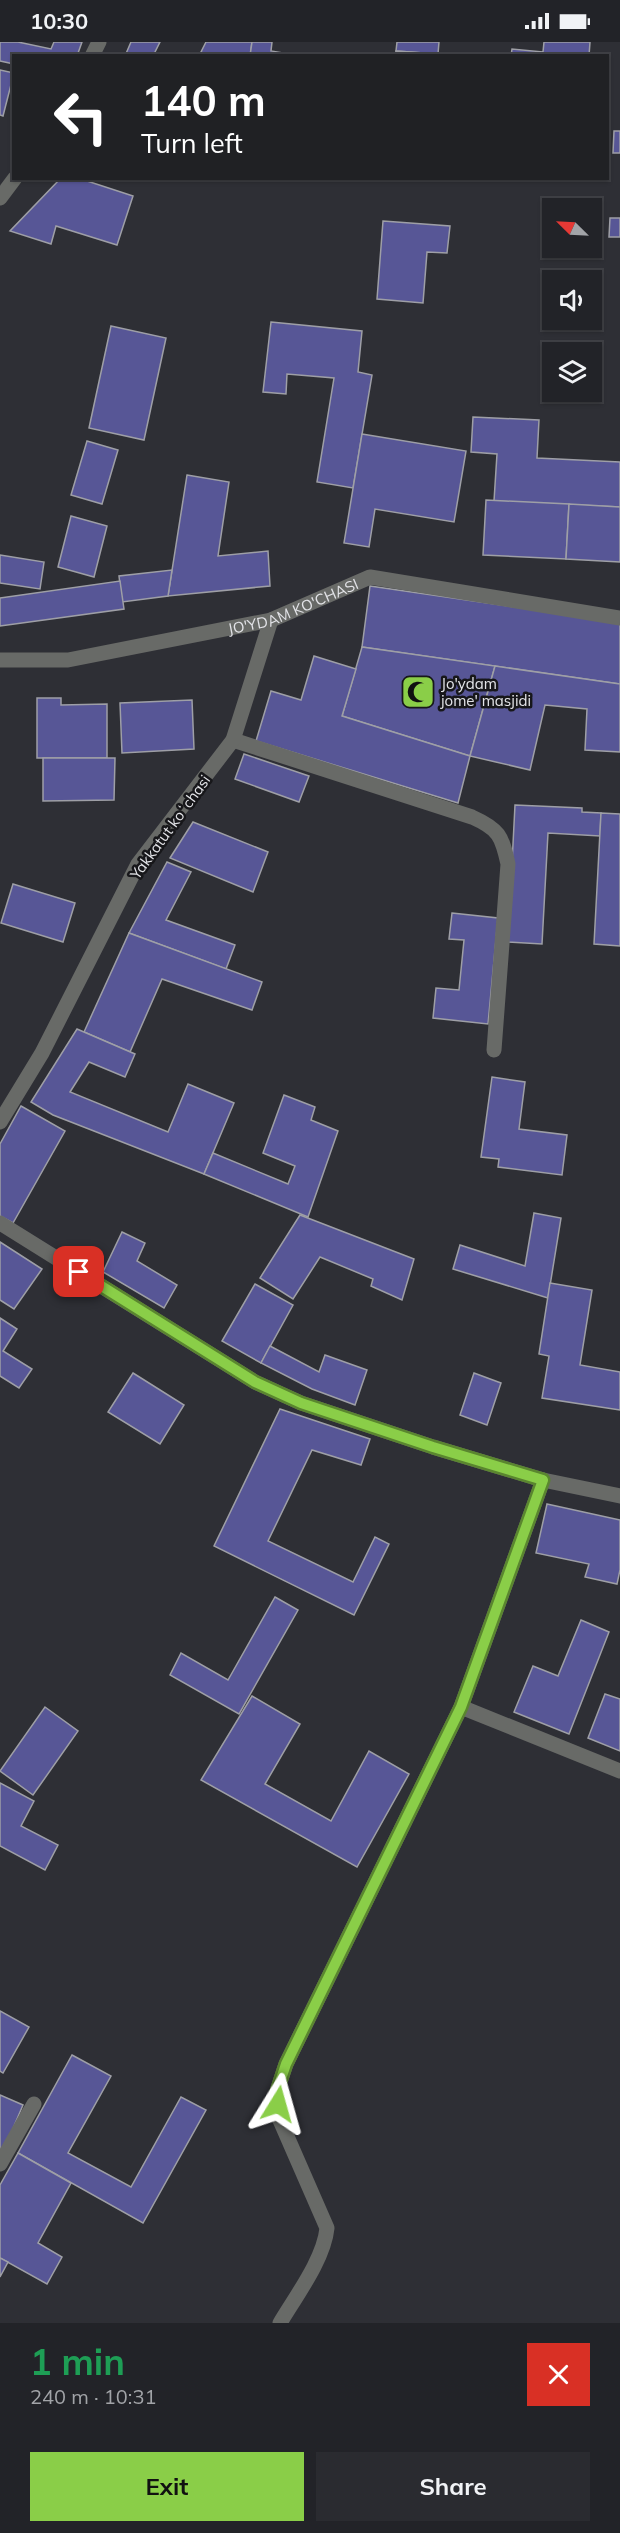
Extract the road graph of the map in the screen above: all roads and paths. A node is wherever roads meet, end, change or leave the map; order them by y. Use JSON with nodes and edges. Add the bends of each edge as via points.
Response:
{"nodes":[{"id":1,"x":14,"y":180,"type":"edge"},
{"id":2,"x":0,"y":198,"type":"edge"},
{"id":3,"x":620,"y":618,"type":"edge"},
{"id":4,"x":271,"y":621,"type":"junction"},
{"id":5,"x":0,"y":660,"type":"edge"},
{"id":6,"x":233,"y":741,"type":"junction"},
{"id":7,"x":494,"y":1050,"type":"dead end"},
{"id":8,"x":0,"y":1122,"type":"edge"},
{"id":9,"x":0,"y":1223,"type":"edge"},
{"id":10,"x":543,"y":1480,"type":"junction"},
{"id":11,"x":620,"y":1496,"type":"edge"},
{"id":12,"x":461,"y":1707,"type":"junction"},
{"id":13,"x":620,"y":1771,"type":"edge"},
{"id":14,"x":34,"y":2103,"type":"dead end"},
{"id":15,"x":0,"y":2164,"type":"edge"},
{"id":16,"x":280,"y":2323,"type":"edge"}],
"edges":[{"from":1,"to":2,"type":"street"},
{"from":3,"to":4,"type":"street","name":"JO'YDAM KO'CHASI","via":[[370,577]]},
{"from":4,"to":5,"type":"street","name":"JO'YDAM KO'CHASI","via":[[68,660]]},
{"from":4,"to":6,"type":"street","name":"Yakkatut koʻchasi"},
{"from":6,"to":7,"type":"street","via":[[472,817],[490,825],[502,838],[508,864]]},
{"from":6,"to":8,"type":"street","name":"Yakkatut koʻchasi","via":[[138,864],[42,1053]]},
{"from":9,"to":10,"type":"street","via":[[255,1382],[301,1403]]},
{"from":10,"to":11,"type":"street"},
{"from":10,"to":12,"type":"street"},
{"from":12,"to":13,"type":"street"},
{"from":12,"to":16,"type":"street","via":[[286,2064],[277,2091],[279,2118],[327,2228],[317,2260]]},
{"from":14,"to":15,"type":"street"}]}
